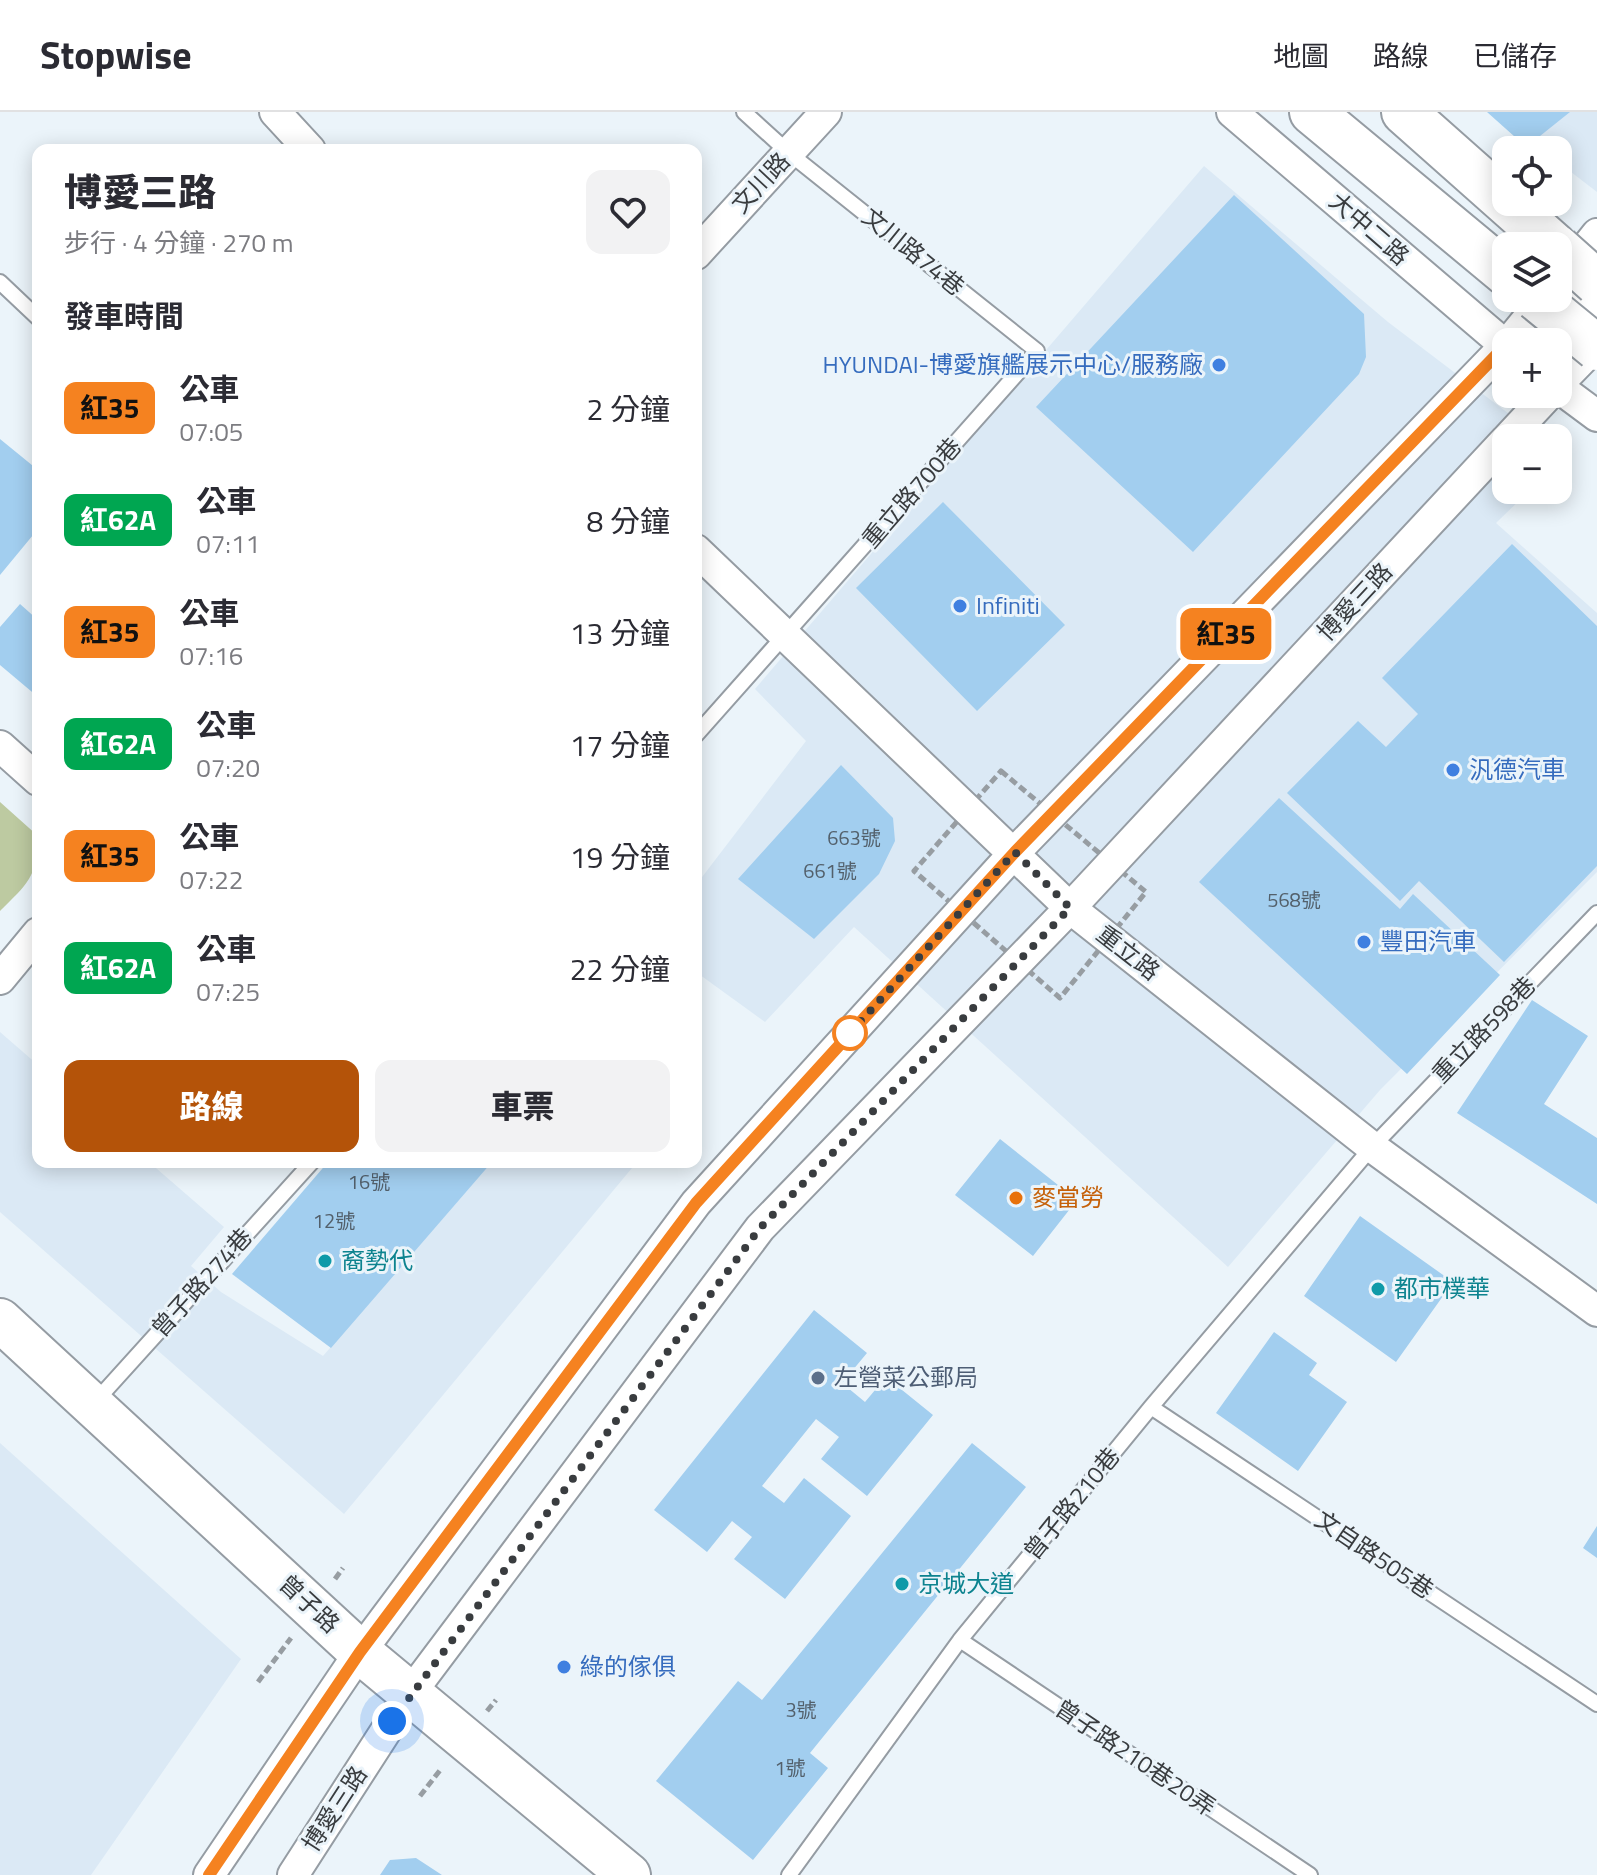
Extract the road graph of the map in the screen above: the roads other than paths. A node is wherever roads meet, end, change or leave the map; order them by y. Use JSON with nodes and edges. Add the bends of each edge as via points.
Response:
{"nodes":[{"id":1,"x":275,"y":112,"type":"edge"},
{"id":2,"x":744,"y":112,"type":"edge"},
{"id":3,"x":826,"y":112,"type":"edge"},
{"id":4,"x":1232,"y":112,"type":"edge"},
{"id":5,"x":1312,"y":112,"type":"edge"},
{"id":6,"x":1406,"y":112,"type":"edge"},
{"id":7,"x":304,"y":144,"type":"edge"},
{"id":8,"x":789,"y":153,"type":"junction"},
{"id":9,"x":1492,"y":180,"type":"edge"},
{"id":10,"x":1536,"y":216,"type":"edge"},
{"id":11,"x":702,"y":247,"type":"edge"},
{"id":12,"x":1581,"y":254,"type":"edge"},
{"id":13,"x":1492,"y":261,"type":"edge"},
{"id":14,"x":0,"y":282,"type":"edge"},
{"id":15,"x":1572,"y":293,"type":"edge"},
{"id":16,"x":1597,"y":311,"type":"edge"},
{"id":17,"x":32,"y":312,"type":"edge"},
{"id":18,"x":1534,"y":312,"type":"edge"},
{"id":19,"x":1554,"y":312,"type":"edge"},
{"id":20,"x":1521,"y":328,"type":"edge"},
{"id":21,"x":1492,"y":332,"type":"edge"},
{"id":22,"x":1597,"y":346,"type":"edge"},
{"id":23,"x":1037,"y":351,"type":"joint"},
{"id":24,"x":1492,"y":360,"type":"edge"},
{"id":25,"x":1572,"y":372,"type":"edge"},
{"id":26,"x":1572,"y":397,"type":"edge"},
{"id":27,"x":1536,"y":408,"type":"edge"},
{"id":28,"x":1597,"y":416,"type":"edge"},
{"id":29,"x":1521,"y":424,"type":"edge"},
{"id":30,"x":1492,"y":455,"type":"edge"},
{"id":31,"x":702,"y":556,"type":"edge"},
{"id":32,"x":787,"y":635,"type":"junction"},
{"id":33,"x":702,"y":728,"type":"edge"},
{"id":34,"x":0,"y":746,"type":"edge"},
{"id":35,"x":32,"y":775,"type":"edge"},
{"id":36,"x":1015,"y":852,"type":"junction"},
{"id":37,"x":1070,"y":908,"type":"junction"},
{"id":38,"x":1597,"y":913,"type":"edge"},
{"id":39,"x":32,"y":940,"type":"edge"},
{"id":40,"x":0,"y":979,"type":"edge"},
{"id":41,"x":1372,"y":1147,"type":"junction"},
{"id":42,"x":307,"y":1168,"type":"edge"},
{"id":43,"x":1597,"y":1311,"type":"edge"},
{"id":44,"x":0,"y":1320,"type":"edge"},
{"id":45,"x":93,"y":1404,"type":"junction"},
{"id":46,"x":1151,"y":1407,"type":"junction"},
{"id":47,"x":960,"y":1640,"type":"junction"},
{"id":48,"x":360,"y":1652,"type":"junction"},
{"id":49,"x":409,"y":1695,"type":"junction"},
{"id":50,"x":1597,"y":1704,"type":"edge"},
{"id":51,"x":209,"y":1875,"type":"edge"},
{"id":52,"x":293,"y":1875,"type":"edge"},
{"id":53,"x":629,"y":1875,"type":"edge"},
{"id":54,"x":789,"y":1875,"type":"edge"},
{"id":55,"x":1310,"y":1875,"type":"edge"}],
"edges":[{"from":1,"to":7,"type":"street"},
{"from":2,"to":8,"type":"lane","name":"文川路74巷"},
{"from":3,"to":8,"type":"street","name":"文川路"},
{"from":4,"to":21,"type":"street","name":"大中二路"},
{"from":5,"to":13,"type":"highway"},
{"from":6,"to":9,"type":"street"},
{"from":6,"to":12,"type":"highway"},
{"from":8,"to":11,"type":"street","name":"文川路"},
{"from":8,"to":23,"type":"lane","name":"文川路74巷"},
{"from":10,"to":12,"type":"street"},
{"from":14,"to":17,"type":"lane"},
{"from":15,"to":16,"type":"lane"},
{"from":18,"to":20,"type":"street"},
{"from":19,"to":22,"type":"highway","bridge":true},
{"from":22,"to":25,"type":"street"},
{"from":23,"to":32,"type":"lane","name":"重立路700巷"},
{"from":24,"to":36,"type":"street"},
{"from":26,"to":28,"type":"street"},
{"from":27,"to":29,"type":"street","name":"博愛三路"},
{"from":30,"to":37,"type":"street","name":"博愛三路"},
{"from":31,"to":32,"type":"street","name":"重立路"},
{"from":32,"to":33,"type":"lane"},
{"from":32,"to":36,"type":"street","name":"重立路"},
{"from":34,"to":35,"type":"street"},
{"from":36,"to":37,"type":"street","name":"重立路"},
{"from":36,"to":48,"type":"street","via":[[696,1203]]},
{"from":37,"to":41,"type":"street","name":"重立路"},
{"from":37,"to":49,"type":"street","name":"博愛三路","via":[[760,1228]]},
{"from":38,"to":41,"type":"lane","name":"重立路598巷"},
{"from":39,"to":40,"type":"street"},
{"from":41,"to":43,"type":"street","name":"重立路"},
{"from":41,"to":46,"type":"lane","name":"曾子路210巷"},
{"from":42,"to":45,"type":"lane","name":"曾子路274巷"},
{"from":44,"to":45,"type":"street","name":"曾子路"},
{"from":45,"to":48,"type":"street","name":"曾子路"},
{"from":46,"to":47,"type":"lane","name":"曾子路210巷"},
{"from":46,"to":50,"type":"lane","name":"文自路505巷"},
{"from":47,"to":54,"type":"lane","name":"曾子路210巷"},
{"from":47,"to":55,"type":"lane","name":"曾子路210巷20弄"},
{"from":48,"to":49,"type":"street","name":"曾子路"},
{"from":48,"to":51,"type":"street"},
{"from":49,"to":52,"type":"street","name":"博愛三路"},
{"from":49,"to":53,"type":"street","name":"曾子路"}]}
